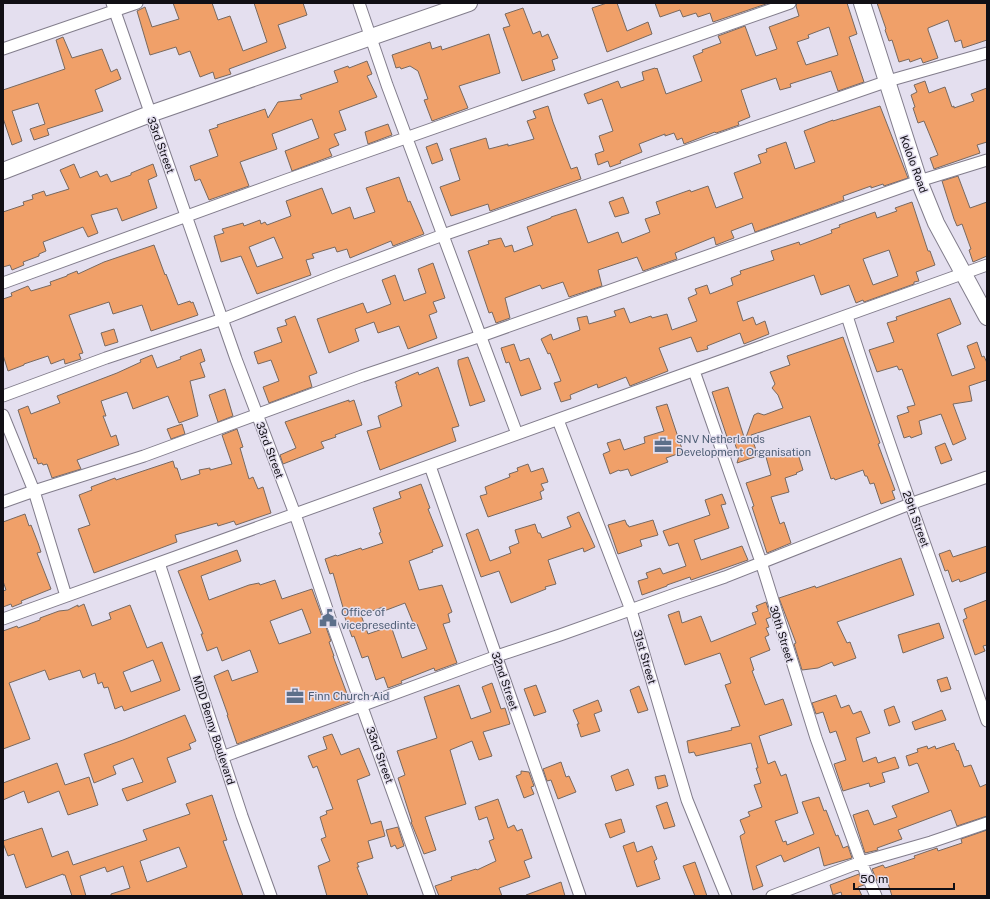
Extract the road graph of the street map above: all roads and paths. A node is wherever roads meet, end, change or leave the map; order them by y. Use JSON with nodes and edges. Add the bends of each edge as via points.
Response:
{"nodes":[{"id":1,"x":137,"y":3,"type":"edge"},
{"id":2,"x":359,"y":3,"type":"edge"},
{"id":3,"x":470,"y":3,"type":"edge"},
{"id":4,"x":790,"y":3,"type":"edge"},
{"id":5,"x":862,"y":3,"type":"edge"},
{"id":6,"x":113,"y":7,"type":"edge"},
{"id":7,"x":371,"y":36,"type":"junction"},
{"id":8,"x":3,"y":49,"type":"edge"},
{"id":9,"x":987,"y":53,"type":"edge"},
{"id":10,"x":888,"y":81,"type":"junction"},
{"id":11,"x":150,"y":114,"type":"junction"},
{"id":12,"x":406,"y":138,"type":"junction"},
{"id":13,"x":987,"y":160,"type":"edge"},
{"id":14,"x":3,"y":171,"type":"edge"},
{"id":15,"x":919,"y":181,"type":"junction"},
{"id":16,"x":186,"y":216,"type":"junction"},
{"id":17,"x":443,"y":235,"type":"junction"},
{"id":18,"x":987,"y":265,"type":"edge"},
{"id":19,"x":963,"y":274,"type":"junction"},
{"id":20,"x":3,"y":283,"type":"edge"},
{"id":21,"x":847,"y":316,"type":"junction"},
{"id":22,"x":987,"y":317,"type":"edge"},
{"id":23,"x":223,"y":319,"type":"junction"},
{"id":24,"x":481,"y":336,"type":"junction"},
{"id":25,"x":694,"y":370,"type":"junction"},
{"id":26,"x":3,"y":396,"type":"edge"},
{"id":27,"x":257,"y":414,"type":"junction"},
{"id":28,"x":3,"y":415,"type":"edge"},
{"id":29,"x":558,"y":420,"type":"junction"},
{"id":30,"x":517,"y":434,"type":"junction"},
{"id":31,"x":430,"y":466,"type":"junction"},
{"id":32,"x":987,"y":477,"type":"edge"},
{"id":33,"x":34,"y":491,"type":"junction"},
{"id":34,"x":3,"y":502,"type":"edge"},
{"id":35,"x":910,"y":504,"type":"junction"},
{"id":36,"x":294,"y":514,"type":"junction"},
{"id":37,"x":761,"y":562,"type":"junction"},
{"id":38,"x":159,"y":563,"type":"junction"},
{"id":39,"x":66,"y":596,"type":"junction"},
{"id":40,"x":631,"y":610,"type":"junction"},
{"id":41,"x":3,"y":619,"type":"edge"},
{"id":42,"x":497,"y":656,"type":"junction"},
{"id":43,"x":362,"y":705,"type":"junction"},
{"id":44,"x":987,"y":721,"type":"edge"},
{"id":45,"x":222,"y":757,"type":"junction"},
{"id":46,"x":987,"y":823,"type":"edge"},
{"id":47,"x":861,"y":862,"type":"junction"},
{"id":48,"x":271,"y":896,"type":"edge"},
{"id":49,"x":430,"y":896,"type":"edge"},
{"id":50,"x":580,"y":896,"type":"edge"},
{"id":51,"x":726,"y":896,"type":"edge"},
{"id":52,"x":772,"y":896,"type":"edge"},
{"id":53,"x":876,"y":896,"type":"edge"}],
"edges":[{"from":1,"to":6,"type":"street"},
{"from":2,"to":7,"type":"street"},
{"from":3,"to":7,"type":"street"},
{"from":4,"to":12,"type":"street"},
{"from":5,"to":10,"type":"street","name":"Kololo Road"},
{"from":6,"to":8,"type":"street"},
{"from":6,"to":11,"type":"street","name":"33rd Street"},
{"from":7,"to":11,"type":"street"},
{"from":7,"to":12,"type":"street"},
{"from":9,"to":10,"type":"street"},
{"from":10,"to":15,"type":"street","name":"Kololo Road"},
{"from":10,"to":17,"type":"street"},
{"from":11,"to":14,"type":"street"},
{"from":11,"to":16,"type":"street","name":"33rd Street"},
{"from":12,"to":16,"type":"street"},
{"from":12,"to":17,"type":"street"},
{"from":13,"to":15,"type":"street"},
{"from":15,"to":19,"type":"street","name":"Kololo Road","via":[[936,223]]},
{"from":15,"to":24,"type":"street"},
{"from":16,"to":20,"type":"street"},
{"from":16,"to":23,"type":"street","name":"33rd Street"},
{"from":17,"to":23,"type":"street"},
{"from":17,"to":24,"type":"street"},
{"from":18,"to":19,"type":"street"},
{"from":19,"to":21,"type":"street"},
{"from":19,"to":22,"type":"street","name":"Kololo Road"},
{"from":21,"to":25,"type":"street"},
{"from":21,"to":35,"type":"street","name":"29th Street"},
{"from":23,"to":26,"type":"street"},
{"from":23,"to":27,"type":"street","name":"33rd Street"},
{"from":24,"to":27,"type":"street"},
{"from":24,"to":30,"type":"street"},
{"from":25,"to":29,"type":"street"},
{"from":25,"to":37,"type":"street","name":"30th Street"},
{"from":27,"to":33,"type":"street","via":[[144,456]]},
{"from":27,"to":36,"type":"street","name":"33rd Street"},
{"from":28,"to":33,"type":"street"},
{"from":29,"to":30,"type":"street"},
{"from":29,"to":40,"type":"street","name":"31st Street"},
{"from":30,"to":31,"type":"street"},
{"from":31,"to":36,"type":"street"},
{"from":31,"to":42,"type":"street","name":"32nd Street"},
{"from":32,"to":35,"type":"street"},
{"from":33,"to":34,"type":"street"},
{"from":33,"to":39,"type":"street"},
{"from":35,"to":37,"type":"street"},
{"from":35,"to":44,"type":"street","name":"29th Street"},
{"from":36,"to":38,"type":"street"},
{"from":36,"to":43,"type":"street","name":"33rd Street"},
{"from":37,"to":40,"type":"street","via":[[725,578]]},
{"from":37,"to":47,"type":"street","name":"30th Street","via":[[816,738]]},
{"from":38,"to":39,"type":"street"},
{"from":38,"to":45,"type":"street","name":"MDD Benny Boulevard"},
{"from":39,"to":41,"type":"street"},
{"from":40,"to":42,"type":"street"},
{"from":40,"to":51,"type":"street","name":"31st Street","via":[[687,800]]},
{"from":42,"to":43,"type":"street"},
{"from":42,"to":50,"type":"street","name":"32nd Street"},
{"from":43,"to":45,"type":"street"},
{"from":43,"to":49,"type":"street","name":"33rd Street"},
{"from":45,"to":48,"type":"street","name":"MDD Benny Boulevard"},
{"from":46,"to":47,"type":"street"},
{"from":47,"to":52,"type":"street"},
{"from":47,"to":53,"type":"street","name":"30th Street"}]}
